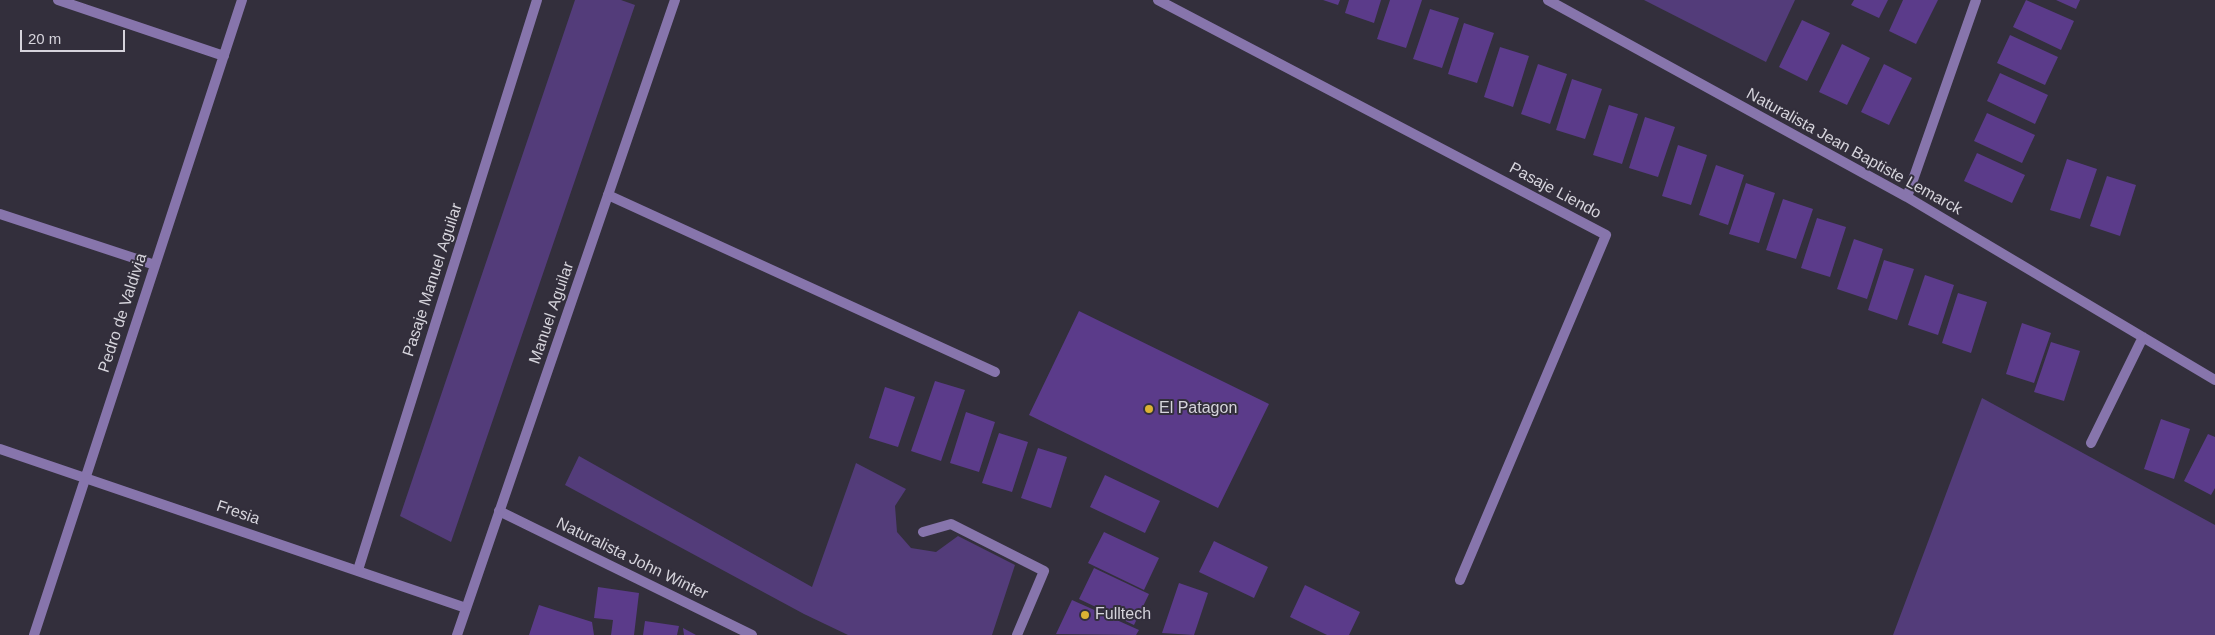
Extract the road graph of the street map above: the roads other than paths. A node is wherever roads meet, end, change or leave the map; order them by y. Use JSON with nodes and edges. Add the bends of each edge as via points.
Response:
{"nodes":[{"id":1,"x":58,"y":0,"type":"edge"},
{"id":2,"x":242,"y":0,"type":"edge"},
{"id":3,"x":538,"y":0,"type":"edge"},
{"id":4,"x":675,"y":0,"type":"edge"},
{"id":5,"x":1158,"y":0,"type":"edge"},
{"id":6,"x":1548,"y":0,"type":"edge"},
{"id":7,"x":1976,"y":0,"type":"edge"},
{"id":8,"x":224,"y":56,"type":"junction"},
{"id":9,"x":608,"y":196,"type":"junction"},
{"id":10,"x":1907,"y":197,"type":"junction"},
{"id":11,"x":0,"y":214,"type":"edge"},
{"id":12,"x":155,"y":265,"type":"junction"},
{"id":13,"x":2142,"y":337,"type":"junction"},
{"id":14,"x":995,"y":372,"type":"dead end"},
{"id":15,"x":2215,"y":380,"type":"edge"},
{"id":16,"x":2091,"y":443,"type":"dead end"},
{"id":17,"x":0,"y":449,"type":"edge"},
{"id":18,"x":85,"y":477,"type":"junction"},
{"id":19,"x":499,"y":511,"type":"junction"},
{"id":20,"x":923,"y":532,"type":"dead end"},
{"id":21,"x":358,"y":570,"type":"junction"},
{"id":22,"x":1460,"y":580,"type":"dead end"},
{"id":23,"x":466,"y":608,"type":"junction"},
{"id":24,"x":34,"y":635,"type":"edge"},
{"id":25,"x":457,"y":635,"type":"edge"},
{"id":26,"x":752,"y":635,"type":"edge"},
{"id":27,"x":1017,"y":635,"type":"edge"}],
"edges":[{"from":1,"to":8,"type":"street"},
{"from":2,"to":8,"type":"street","name":"Pedro de Valdivia"},
{"from":3,"to":21,"type":"street","name":"Pasaje Manuel Aguilar"},
{"from":4,"to":9,"type":"street","name":"Manuel Aguilar"},
{"from":5,"to":22,"type":"street","name":"Pasaje Liendo","via":[[1606,235]]},
{"from":6,"to":10,"type":"street","name":"Naturalista Jean Baptiste Lemarck"},
{"from":7,"to":10,"type":"street"},
{"from":8,"to":12,"type":"street","name":"Pedro de Valdivia"},
{"from":9,"to":14,"type":"street"},
{"from":9,"to":19,"type":"street","name":"Manuel Aguilar"},
{"from":10,"to":13,"type":"street","name":"Naturalista Jean Baptiste Lemarck"},
{"from":11,"to":12,"type":"street"},
{"from":12,"to":18,"type":"street","name":"Pedro de Valdivia"},
{"from":13,"to":15,"type":"street","name":"Naturalista Jean Baptiste Lemarck"},
{"from":13,"to":16,"type":"street"},
{"from":17,"to":18,"type":"street","name":"Fresia"},
{"from":18,"to":21,"type":"street","name":"Fresia"},
{"from":18,"to":24,"type":"street","name":"Pedro de Valdivia"},
{"from":19,"to":23,"type":"street","name":"Manuel Aguilar"},
{"from":19,"to":26,"type":"street","name":"Naturalista John Winter"},
{"from":20,"to":27,"type":"street","via":[[951,524],[1044,572]]},
{"from":21,"to":23,"type":"street","name":"Fresia"},
{"from":23,"to":25,"type":"street","name":"Manuel Aguilar"}]}
